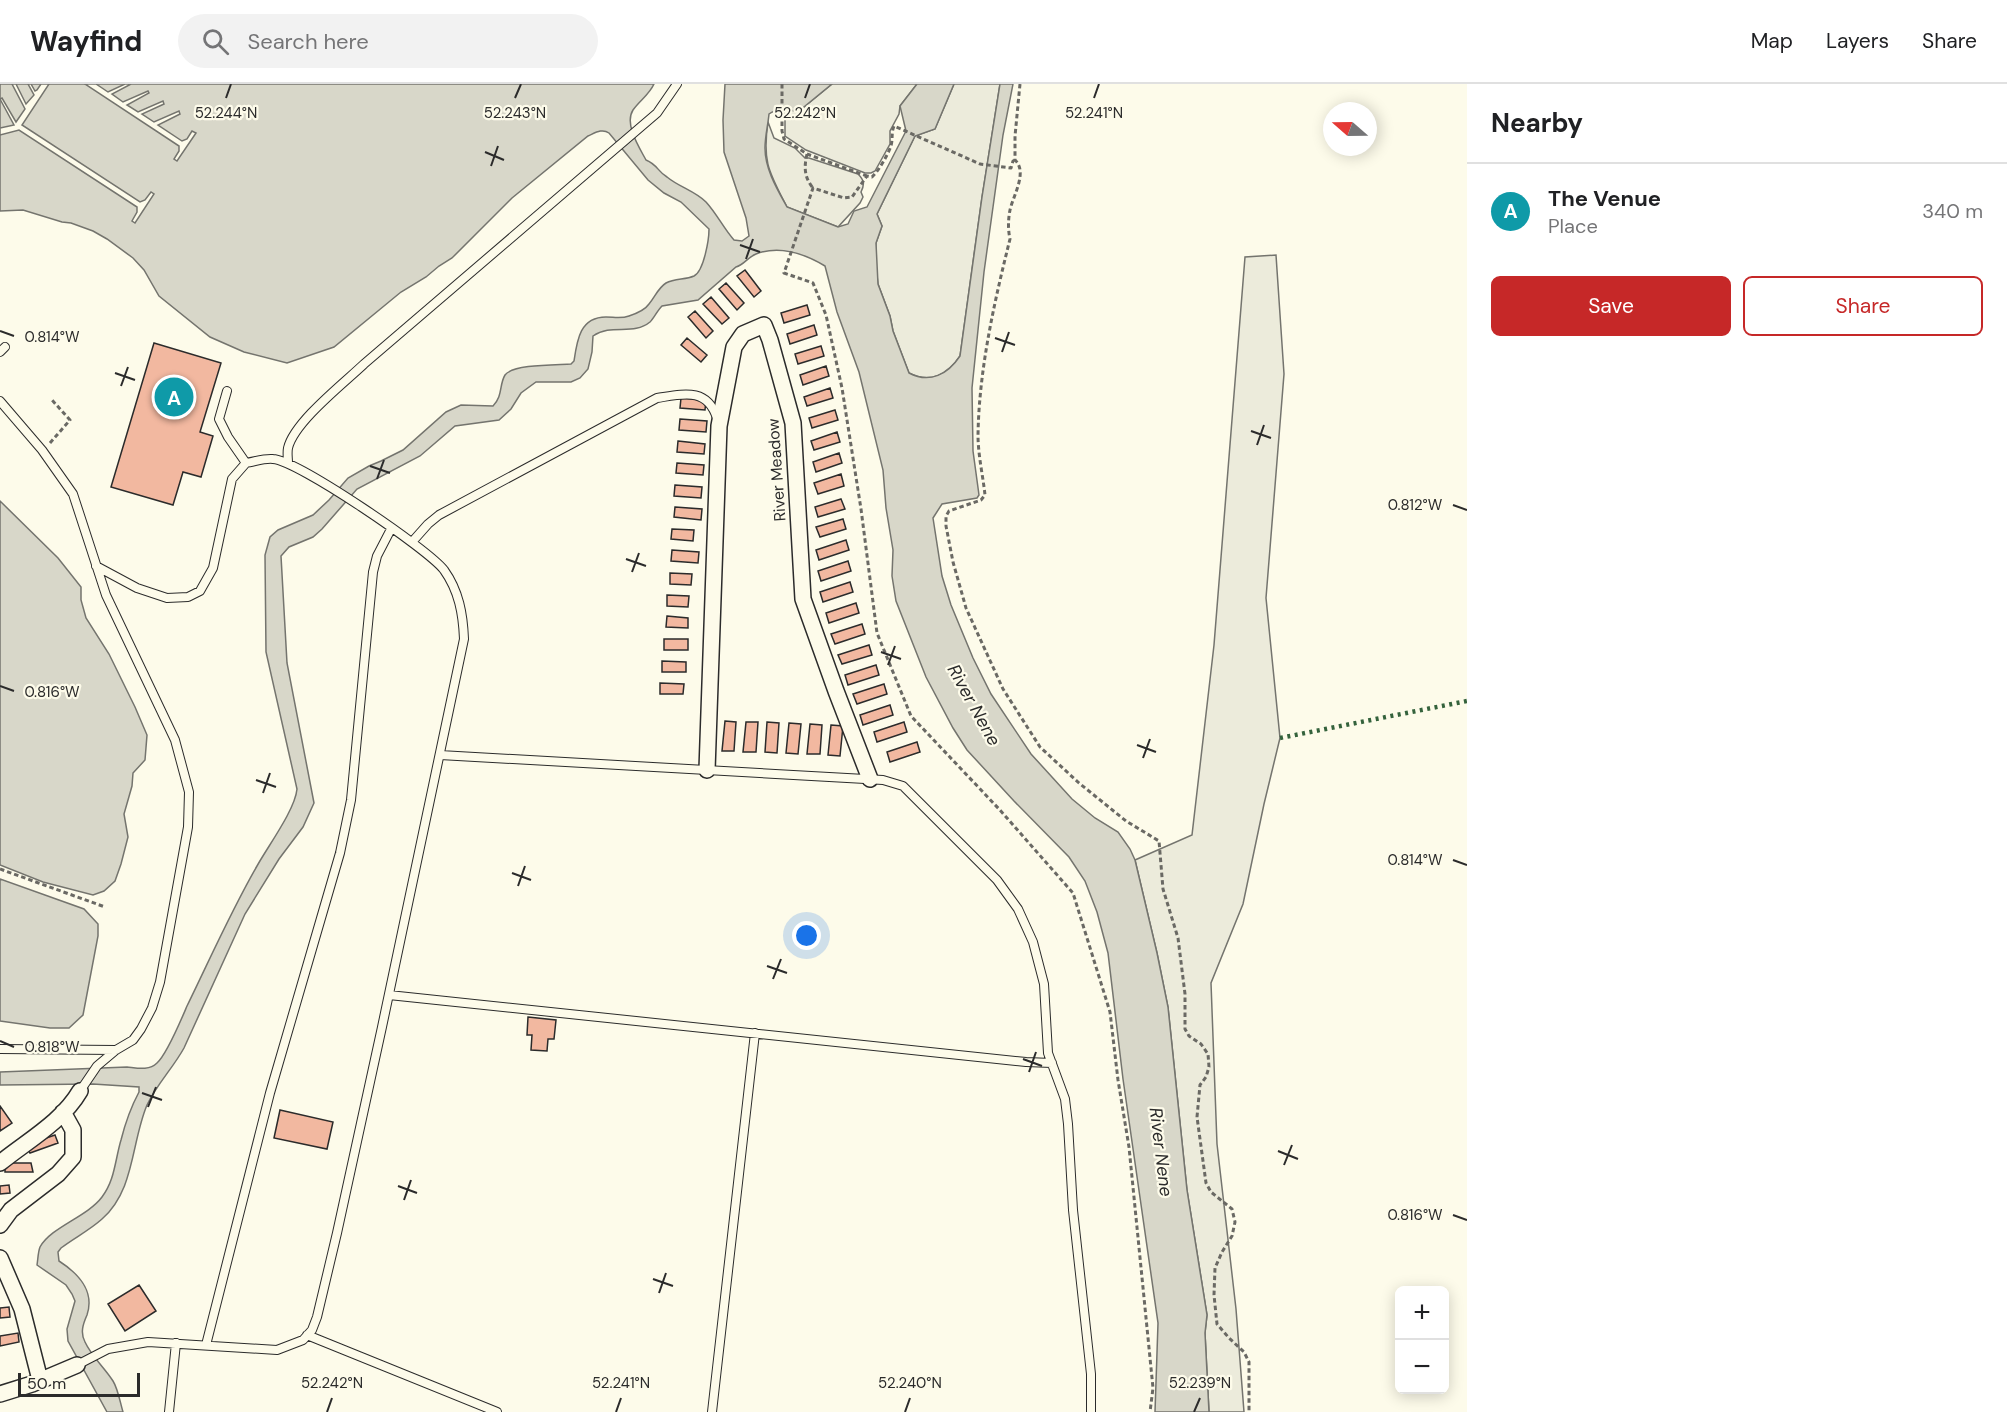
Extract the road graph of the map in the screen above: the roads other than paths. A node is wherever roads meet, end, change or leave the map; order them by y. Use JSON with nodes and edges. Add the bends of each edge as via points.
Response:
{"nodes":[{"id":1,"x":677,"y":84,"type":"edge"},
{"id":2,"x":226,"y":391,"type":"dead end"},
{"id":3,"x":0,"y":401,"type":"edge"},
{"id":4,"x":719,"y":426,"type":"junction"},
{"id":5,"x":246,"y":463,"type":"junction"},
{"id":6,"x":288,"y":463,"type":"junction"},
{"id":7,"x":392,"y":529,"type":"junction"},
{"id":8,"x":412,"y":542,"type":"junction"},
{"id":9,"x":96,"y":566,"type":"junction"},
{"id":10,"x":440,"y":755,"type":"junction"},
{"id":11,"x":707,"y":770,"type":"junction"},
{"id":12,"x":870,"y":779,"type":"junction"},
{"id":13,"x":389,"y":995,"type":"junction"},
{"id":14,"x":755,"y":1034,"type":"junction"},
{"id":15,"x":0,"y":1049,"type":"edge"},
{"id":16,"x":116,"y":1050,"type":"junction"},
{"id":17,"x":1052,"y":1063,"type":"junction"},
{"id":18,"x":80,"y":1091,"type":"joint"},
{"id":19,"x":63,"y":1112,"type":"junction"},
{"id":20,"x":2,"y":1159,"type":"edge"},
{"id":21,"x":0,"y":1225,"type":"edge"},
{"id":22,"x":0,"y":1258,"type":"edge"},
{"id":23,"x":307,"y":1335,"type":"junction"},
{"id":24,"x":176,"y":1343,"type":"junction"},
{"id":25,"x":206,"y":1345,"type":"junction"},
{"id":26,"x":77,"y":1365,"type":"joint"},
{"id":27,"x":40,"y":1380,"type":"junction"},
{"id":28,"x":0,"y":1394,"type":"edge"},
{"id":29,"x":169,"y":1412,"type":"edge"},
{"id":30,"x":497,"y":1412,"type":"edge"},
{"id":31,"x":712,"y":1412,"type":"edge"},
{"id":32,"x":1091,"y":1412,"type":"edge"}],
"edges":[{"from":1,"to":6,"type":"lane","via":[[657,113],[330,396],[298,428],[288,448]]},
{"from":2,"to":5,"type":"lane","via":[[219,419]]},
{"from":3,"to":9,"type":"lane","via":[[73,494]]},
{"from":4,"to":8,"type":"lane","via":[[712,406],[698,395],[657,398],[440,515]]},
{"from":4,"to":11,"type":"street","name":"River Meadow"},
{"from":4,"to":12,"type":"street","name":"River Meadow","via":[[734,347],[743,334],[764,325],[793,423],[803,599]]},
{"from":5,"to":6,"type":"lane","via":[[273,459]]},
{"from":5,"to":9,"type":"lane","via":[[232,479],[213,568],[200,591],[188,597],[167,598],[137,588]]},
{"from":6,"to":7,"type":"lane"},
{"from":7,"to":8,"type":"lane"},
{"from":7,"to":25,"type":"lane","via":[[373,572],[351,800],[340,853],[270,1093]]},
{"from":8,"to":10,"type":"lane","via":[[443,569],[461,606],[464,639]]},
{"from":9,"to":16,"type":"lane","via":[[175,740],[189,792],[188,827],[160,982],[141,1029],[133,1040]]},
{"from":10,"to":11,"type":"lane"},
{"from":10,"to":13,"type":"lane"},
{"from":11,"to":12,"type":"lane"},
{"from":12,"to":17,"type":"lane","via":[[903,786],[997,880],[1018,909],[1033,942],[1044,984]]},
{"from":13,"to":14,"type":"lane"},
{"from":13,"to":23,"type":"lane","via":[[320,1306]]},
{"from":14,"to":17,"type":"lane"},
{"from":14,"to":31,"type":"lane"},
{"from":15,"to":16,"type":"lane"},
{"from":16,"to":18,"type":"lane","via":[[97,1066]]},
{"from":17,"to":32,"type":"lane","via":[[1065,1099],[1068,1124],[1091,1374]]},
{"from":18,"to":19,"type":"street"},
{"from":19,"to":20,"type":"street","via":[[26,1145]]},
{"from":19,"to":21,"type":"street","via":[[73,1130],[73,1157],[58,1174],[11,1210]]},
{"from":22,"to":27,"type":"street","via":[[22,1309]]},
{"from":23,"to":25,"type":"lane","via":[[277,1350]]},
{"from":23,"to":30,"type":"lane"},
{"from":24,"to":25,"type":"lane"},
{"from":24,"to":26,"type":"lane","via":[[148,1342],[108,1349]]},
{"from":24,"to":29,"type":"lane"},
{"from":26,"to":27,"type":"street"},
{"from":27,"to":28,"type":"street"}]}
